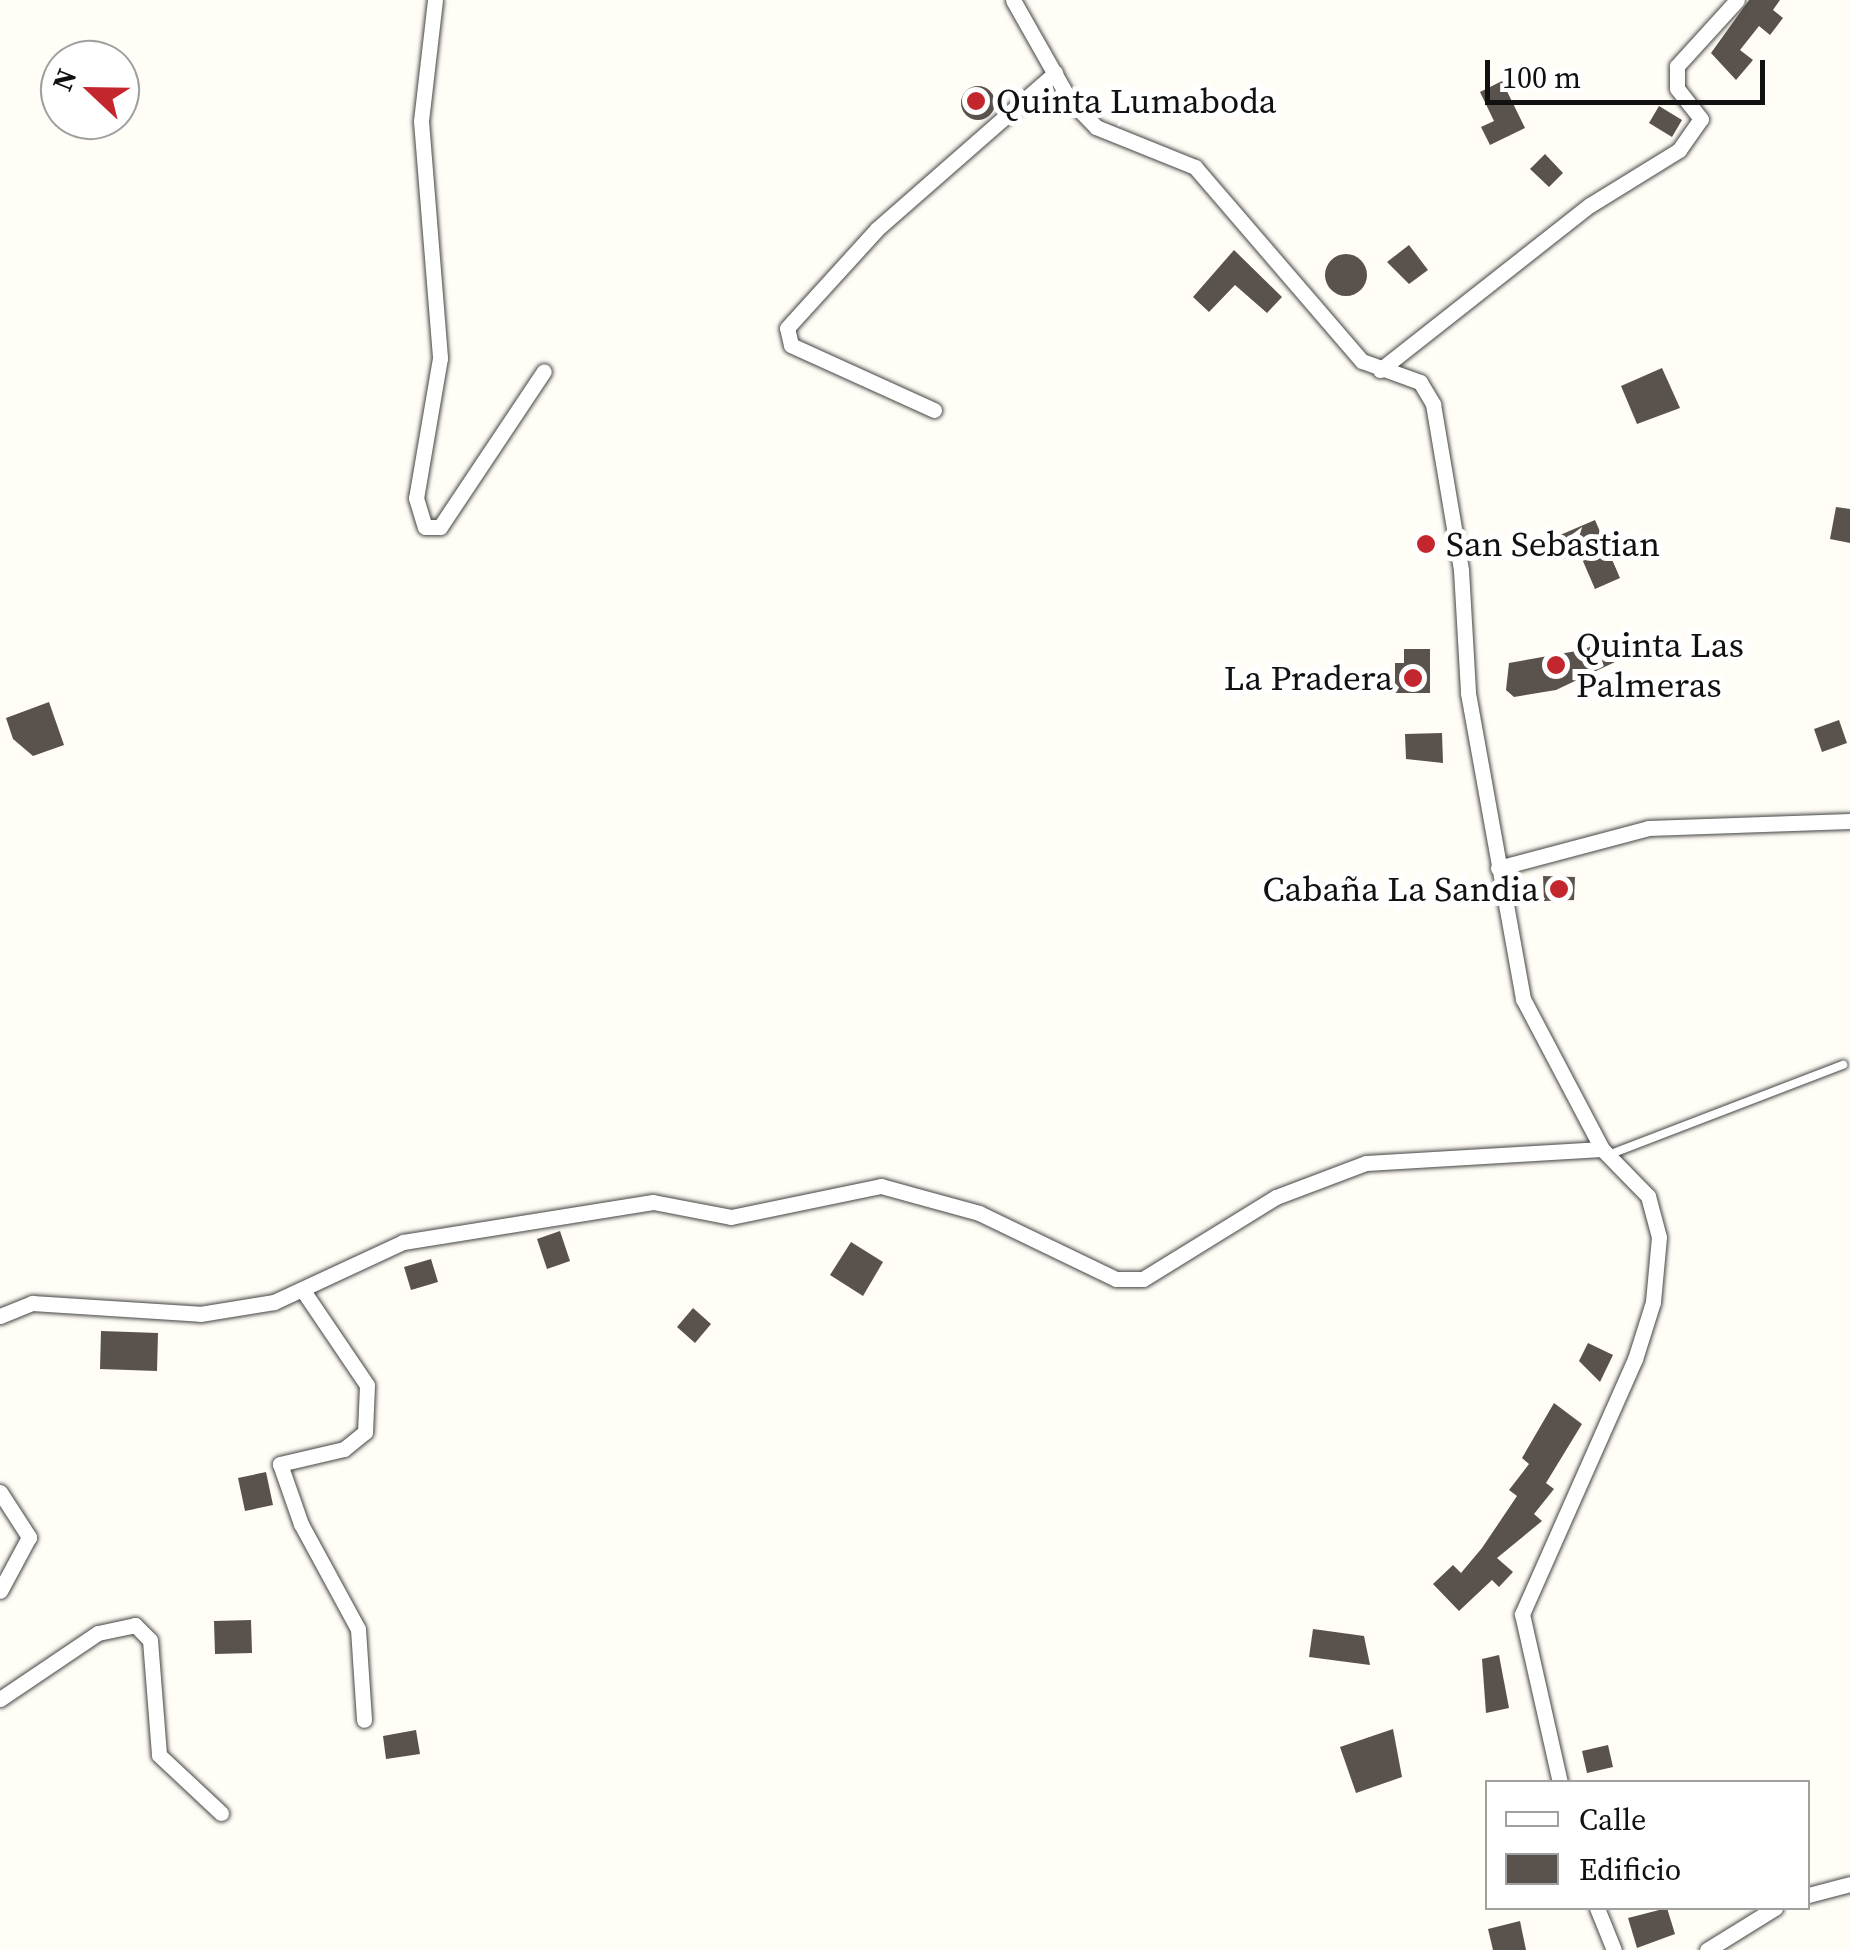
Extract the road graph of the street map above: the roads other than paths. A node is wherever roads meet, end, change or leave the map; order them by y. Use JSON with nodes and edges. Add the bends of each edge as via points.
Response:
{"nodes":[{"id":1,"x":435,"y":0,"type":"edge"},
{"id":2,"x":1013,"y":0,"type":"edge"},
{"id":3,"x":1737,"y":0,"type":"edge"},
{"id":4,"x":1055,"y":73,"type":"junction"},
{"id":5,"x":1380,"y":370,"type":"junction"},
{"id":6,"x":544,"y":371,"type":"dead end"},
{"id":7,"x":934,"y":410,"type":"dead end"},
{"id":8,"x":1850,"y":821,"type":"edge"},
{"id":9,"x":1498,"y":868,"type":"junction"},
{"id":10,"x":1843,"y":1066,"type":"dead end"},
{"id":11,"x":1605,"y":1152,"type":"junction"},
{"id":12,"x":304,"y":1292,"type":"junction"},
{"id":13,"x":0,"y":1316,"type":"edge"},
{"id":14,"x":0,"y":1492,"type":"edge"},
{"id":15,"x":0,"y":1590,"type":"edge"},
{"id":16,"x":0,"y":1699,"type":"edge"},
{"id":17,"x":364,"y":1720,"type":"dead end"},
{"id":18,"x":1560,"y":1780,"type":"edge"},
{"id":19,"x":221,"y":1813,"type":"dead end"},
{"id":20,"x":1850,"y":1884,"type":"edge"},
{"id":21,"x":1810,"y":1894,"type":"edge"},
{"id":22,"x":1597,"y":1910,"type":"edge"},
{"id":23,"x":1772,"y":1910,"type":"edge"},
{"id":24,"x":1614,"y":1950,"type":"edge"},
{"id":25,"x":1708,"y":1950,"type":"edge"}],
"edges":[{"from":1,"to":6,"type":"street","via":[[420,121],[440,358],[416,498],[425,527],[440,526]]},
{"from":2,"to":4,"type":"street"},
{"from":3,"to":5,"type":"street","via":[[1677,66],[1677,88],[1702,120],[1696,132]]},
{"from":4,"to":5,"type":"street","via":[[1096,126],[1195,167],[1278,256],[1324,324]]},
{"from":4,"to":7,"type":"street","via":[[876,229],[787,328],[792,345]]},
{"from":5,"to":9,"type":"street","via":[[1420,382],[1444,447],[1468,693]]},
{"from":8,"to":9,"type":"street","via":[[1648,828]]},
{"from":9,"to":11,"type":"street","via":[[1523,999]]},
{"from":10,"to":11,"type":"lane"},
{"from":11,"to":12,"type":"street","via":[[1366,1163],[1276,1197],[1144,1279],[1116,1279],[979,1213],[881,1186],[731,1217],[653,1202],[539,1217],[403,1242]]},
{"from":11,"to":18,"type":"street","via":[[1648,1196],[1658,1270],[1635,1359],[1522,1614]]},
{"from":12,"to":13,"type":"street","via":[[200,1314],[32,1303]]},
{"from":12,"to":17,"type":"street","via":[[367,1385],[365,1432],[344,1449],[280,1464],[301,1524],[358,1629]]},
{"from":14,"to":15,"type":"street","via":[[29,1537]]},
{"from":16,"to":19,"type":"street","via":[[98,1633],[135,1625],[150,1640],[160,1755],[176,1779]]},
{"from":20,"to":21,"type":"street"},
{"from":22,"to":24,"type":"street"},
{"from":23,"to":25,"type":"street"}]}
